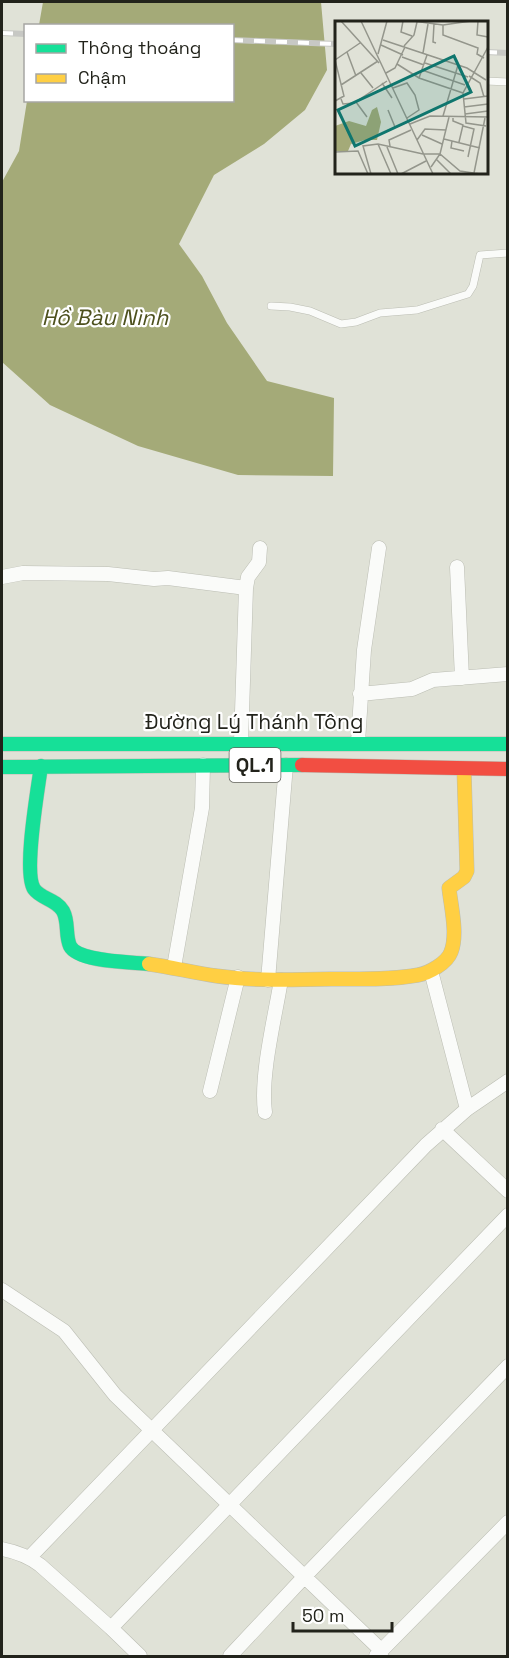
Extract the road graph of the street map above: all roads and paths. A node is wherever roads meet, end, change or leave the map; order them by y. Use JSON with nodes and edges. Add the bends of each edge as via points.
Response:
{"nodes":[{"id":1,"x":488,"y":81,"type":"edge"},
{"id":2,"x":507,"y":82,"type":"edge"},
{"id":3,"x":507,"y":253,"type":"edge"},
{"id":4,"x":271,"y":306,"type":"dead end"},
{"id":5,"x":260,"y":548,"type":"dead end"},
{"id":6,"x":379,"y":548,"type":"dead end"},
{"id":7,"x":458,"y":567,"type":"dead end"},
{"id":8,"x":2,"y":577,"type":"edge"},
{"id":9,"x":246,"y":588,"type":"junction"},
{"id":10,"x":507,"y":674,"type":"edge"},
{"id":11,"x":462,"y":678,"type":"junction"},
{"id":12,"x":360,"y":694,"type":"junction"},
{"id":13,"x":241,"y":742,"type":"junction"},
{"id":14,"x":358,"y":742,"type":"junction"},
{"id":15,"x":2,"y":744,"type":"edge"},
{"id":16,"x":507,"y":744,"type":"edge"},
{"id":17,"x":203,"y":765,"type":"junction"},
{"id":18,"x":286,"y":765,"type":"junction"},
{"id":19,"x":41,"y":766,"type":"junction"},
{"id":20,"x":2,"y":767,"type":"edge"},
{"id":21,"x":464,"y":769,"type":"junction"},
{"id":22,"x":507,"y":769,"type":"edge"},
{"id":23,"x":174,"y":967,"type":"junction"},
{"id":24,"x":431,"y":971,"type":"junction"},
{"id":25,"x":238,"y":977,"type":"junction"},
{"id":26,"x":275,"y":980,"type":"junction"},
{"id":27,"x":507,"y":1081,"type":"edge"},
{"id":28,"x":210,"y":1091,"type":"dead end"},
{"id":29,"x":467,"y":1109,"type":"junction"},
{"id":30,"x":265,"y":1112,"type":"dead end"},
{"id":31,"x":442,"y":1128,"type":"junction"},
{"id":32,"x":507,"y":1191,"type":"edge"},
{"id":33,"x":507,"y":1215,"type":"edge"},
{"id":34,"x":2,"y":1290,"type":"edge"},
{"id":35,"x":507,"y":1366,"type":"edge"},
{"id":36,"x":151,"y":1430,"type":"junction"},
{"id":37,"x":231,"y":1504,"type":"junction"},
{"id":38,"x":507,"y":1522,"type":"edge"},
{"id":39,"x":2,"y":1549,"type":"edge"},
{"id":40,"x":30,"y":1557,"type":"junction"},
{"id":41,"x":305,"y":1576,"type":"junction"},
{"id":42,"x":111,"y":1628,"type":"junction"},
{"id":43,"x":379,"y":1654,"type":"edge"},
{"id":44,"x":140,"y":1656,"type":"edge"},
{"id":45,"x":230,"y":1656,"type":"edge"}],
"edges":[{"from":1,"to":2,"type":"lane"},
{"from":3,"to":4,"type":"lane","via":[[480,255],[468,294],[417,310],[380,313],[341,324],[310,311]]},
{"from":5,"to":9,"type":"street"},
{"from":6,"to":12,"type":"street"},
{"from":7,"to":11,"type":"street"},
{"from":8,"to":9,"type":"street","via":[[23,573],[108,574]]},
{"from":9,"to":13,"type":"street"},
{"from":10,"to":11,"type":"street"},
{"from":11,"to":12,"type":"street","via":[[433,680],[412,689]]},
{"from":12,"to":14,"type":"street"},
{"from":13,"to":14,"type":"main road","name":"Đường Lý Thánh Tông","number":"QL.1"},
{"from":13,"to":15,"type":"main road","name":"Đường Lý Thánh Tông","number":"QL.1"},
{"from":14,"to":16,"type":"main road","name":"Đường Lý Thánh Tông","number":"QL.1"},
{"from":17,"to":18,"type":"main road","name":"Đường Lý Thánh Tông","number":"QL.1"},
{"from":17,"to":19,"type":"main road","name":"Đường Lý Thánh Tông","number":"QL.1"},
{"from":17,"to":23,"type":"street","via":[[202,808]]},
{"from":18,"to":21,"type":"main road","name":"Đường Lý Thánh Tông","number":"QL.1"},
{"from":18,"to":26,"type":"street"},
{"from":19,"to":20,"type":"main road","name":"Đường Lý Thánh Tông","number":"QL.1"},
{"from":19,"to":23,"type":"main road","via":[[29,880],[35,893],[58,905],[64,913],[72,950],[78,956]]},
{"from":21,"to":22,"type":"main road","name":"Đường Lý Thánh Tông","number":"QL.1"},
{"from":21,"to":24,"type":"main road","via":[[466,871],[449,888],[451,952]]},
{"from":23,"to":25,"type":"main road"},
{"from":24,"to":26,"type":"main road","via":[[361,979]]},
{"from":24,"to":29,"type":"street"},
{"from":25,"to":26,"type":"main road"},
{"from":25,"to":28,"type":"street"},
{"from":26,"to":30,"type":"street"},
{"from":27,"to":29,"type":"street"},
{"from":29,"to":31,"type":"street"},
{"from":31,"to":32,"type":"street"},
{"from":31,"to":36,"type":"street"},
{"from":33,"to":37,"type":"street"},
{"from":34,"to":36,"type":"street","via":[[64,1330],[115,1395]]},
{"from":35,"to":41,"type":"street"},
{"from":36,"to":37,"type":"street"},
{"from":36,"to":40,"type":"street"},
{"from":37,"to":41,"type":"street"},
{"from":37,"to":42,"type":"street"},
{"from":38,"to":43,"type":"street"},
{"from":39,"to":40,"type":"street"},
{"from":40,"to":42,"type":"street"},
{"from":41,"to":43,"type":"street"},
{"from":41,"to":45,"type":"street"},
{"from":42,"to":44,"type":"street"}]}
